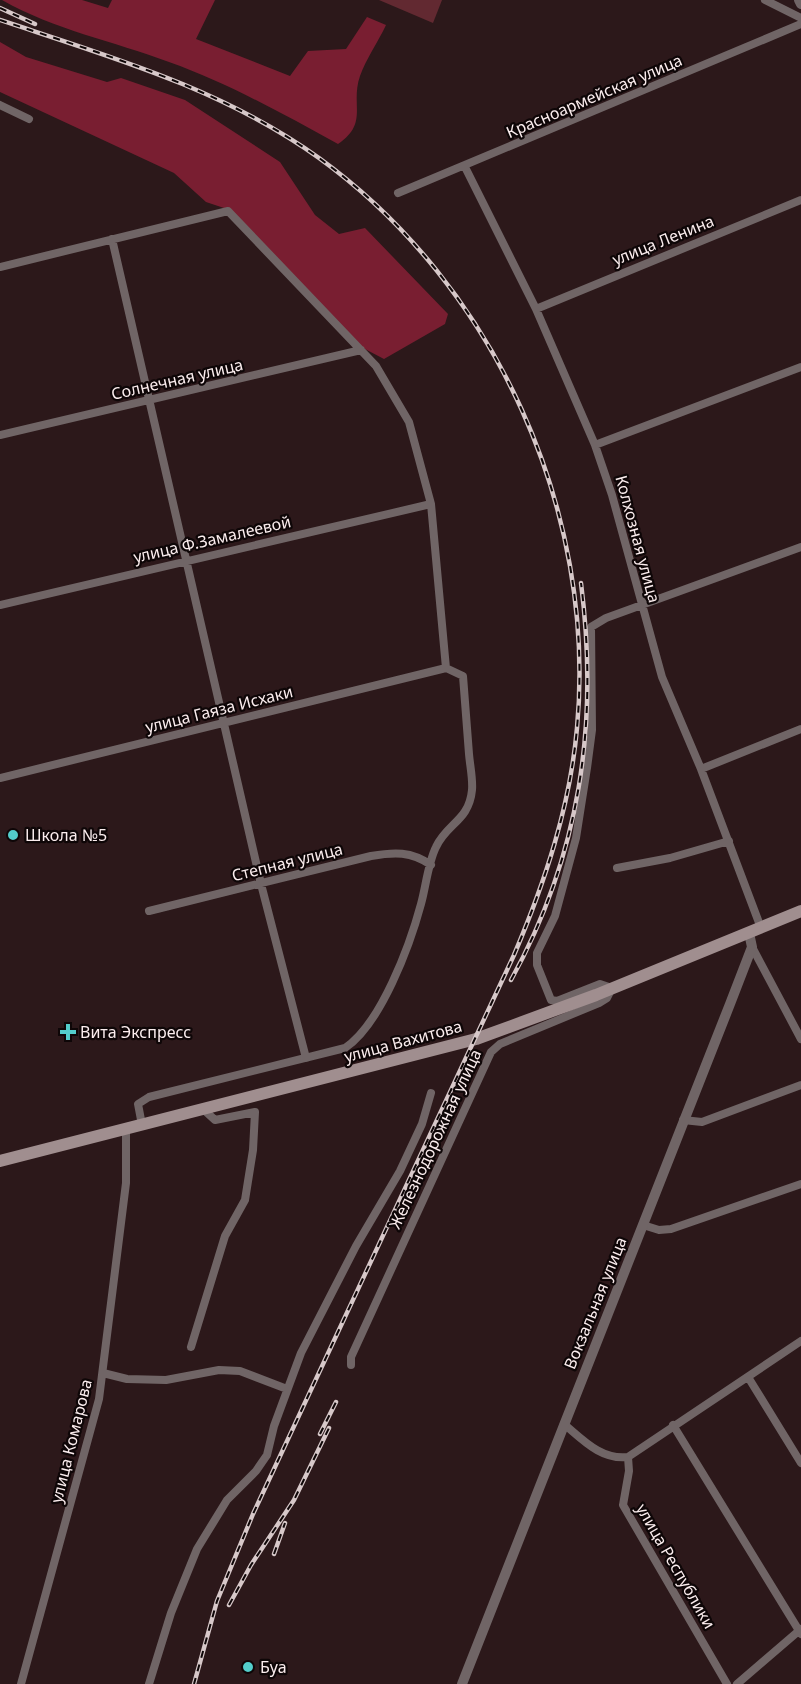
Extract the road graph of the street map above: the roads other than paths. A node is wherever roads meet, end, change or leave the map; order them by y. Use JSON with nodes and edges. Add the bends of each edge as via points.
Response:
{"nodes":[{"id":1,"x":765,"y":0,"type":"edge"},
{"id":2,"x":801,"y":18,"type":"edge"},
{"id":3,"x":801,"y":24,"type":"edge"},
{"id":4,"x":0,"y":105,"type":"edge"},
{"id":5,"x":29,"y":119,"type":"dead end"},
{"id":6,"x":465,"y":167,"type":"junction"},
{"id":7,"x":398,"y":194,"type":"dead end"},
{"id":8,"x":801,"y":200,"type":"edge"},
{"id":9,"x":112,"y":239,"type":"junction"},
{"id":10,"x":0,"y":267,"type":"edge"},
{"id":11,"x":536,"y":309,"type":"junction"},
{"id":12,"x":361,"y":350,"type":"junction"},
{"id":13,"x":801,"y":368,"type":"edge"},
{"id":14,"x":150,"y":401,"type":"junction"},
{"id":15,"x":0,"y":435,"type":"edge"},
{"id":16,"x":595,"y":445,"type":"junction"},
{"id":17,"x":431,"y":504,"type":"junction"},
{"id":18,"x":801,"y":547,"type":"edge"},
{"id":19,"x":186,"y":561,"type":"junction"},
{"id":20,"x":0,"y":605,"type":"edge"},
{"id":21,"x":641,"y":607,"type":"junction"},
{"id":22,"x":446,"y":668,"type":"junction"},
{"id":23,"x":225,"y":723,"type":"junction"},
{"id":24,"x":801,"y":729,"type":"edge"},
{"id":25,"x":701,"y":769,"type":"junction"},
{"id":26,"x":0,"y":778,"type":"edge"},
{"id":27,"x":729,"y":841,"type":"junction"},
{"id":28,"x":430,"y":865,"type":"junction"},
{"id":29,"x":617,"y":868,"type":"dead end"},
{"id":30,"x":261,"y":884,"type":"junction"},
{"id":31,"x":149,"y":911,"type":"dead end"},
{"id":32,"x":801,"y":911,"type":"edge"},
{"id":33,"x":755,"y":930,"type":"junction"},
{"id":34,"x":752,"y":947,"type":"junction"},
{"id":35,"x":612,"y":988,"type":"junction"},
{"id":36,"x":801,"y":1039,"type":"edge"},
{"id":37,"x":306,"y":1058,"type":"junction"},
{"id":38,"x":801,"y":1084,"type":"edge"},
{"id":39,"x":431,"y":1093,"type":"dead end"},
{"id":40,"x":203,"y":1109,"type":"junction"},
{"id":41,"x":683,"y":1120,"type":"junction"},
{"id":42,"x":142,"y":1125,"type":"junction"},
{"id":43,"x":126,"y":1129,"type":"junction"},
{"id":44,"x":0,"y":1161,"type":"edge"},
{"id":45,"x":801,"y":1184,"type":"edge"},
{"id":46,"x":643,"y":1225,"type":"junction"},
{"id":47,"x":801,"y":1341,"type":"edge"},
{"id":48,"x":191,"y":1347,"type":"dead end"},
{"id":49,"x":351,"y":1365,"type":"dead end"},
{"id":50,"x":103,"y":1373,"type":"junction"},
{"id":51,"x":748,"y":1377,"type":"junction"},
{"id":52,"x":287,"y":1389,"type":"junction"},
{"id":53,"x":564,"y":1424,"type":"junction"},
{"id":54,"x":673,"y":1425,"type":"junction"},
{"id":55,"x":628,"y":1457,"type":"junction"},
{"id":56,"x":801,"y":1464,"type":"edge"},
{"id":57,"x":800,"y":1631,"type":"edge"},
{"id":58,"x":21,"y":1684,"type":"edge"},
{"id":59,"x":149,"y":1684,"type":"edge"},
{"id":60,"x":462,"y":1684,"type":"edge"},
{"id":61,"x":727,"y":1684,"type":"edge"},
{"id":62,"x":737,"y":1684,"type":"edge"}],
"edges":[{"from":1,"to":2,"type":"street"},
{"from":3,"to":6,"type":"street","name":"Красноармейская улица"},
{"from":4,"to":5,"type":"street"},
{"from":6,"to":7,"type":"street","name":"Красноармейская улица"},
{"from":6,"to":11,"type":"street","name":"Колхозная улица"},
{"from":8,"to":11,"type":"street","name":"улица Ленина"},
{"from":9,"to":10,"type":"street"},
{"from":9,"to":12,"type":"street","via":[[228,211]]},
{"from":9,"to":14,"type":"street"},
{"from":11,"to":16,"type":"street","name":"Колхозная улица"},
{"from":12,"to":14,"type":"street","name":"Солнечная улица"},
{"from":12,"to":17,"type":"street","via":[[376,366],[409,422]]},
{"from":13,"to":16,"type":"street"},
{"from":14,"to":15,"type":"street","name":"Солнечная улица"},
{"from":14,"to":19,"type":"street"},
{"from":16,"to":21,"type":"street","name":"Колхозная улица"},
{"from":17,"to":19,"type":"street","name":"улица Ф.Замалеевой"},
{"from":17,"to":22,"type":"street"},
{"from":18,"to":21,"type":"street"},
{"from":19,"to":20,"type":"street","name":"улица Ф.Замалеевой"},
{"from":19,"to":23,"type":"street"},
{"from":21,"to":25,"type":"street","name":"Колхозная улица","via":[[662,677]]},
{"from":21,"to":35,"type":"street","via":[[591,627],[592,730],[576,838],[555,916],[537,953],[537,965],[551,1000],[600,984]]},
{"from":22,"to":23,"type":"street","name":"улица Гаяза Исхаки"},
{"from":22,"to":28,"type":"street","via":[[463,676],[472,790],[467,810],[441,837]]},
{"from":23,"to":26,"type":"street","name":"улица Гаяза Исхаки"},
{"from":23,"to":30,"type":"street"},
{"from":24,"to":25,"type":"street"},
{"from":25,"to":27,"type":"street","name":"Колхозная улица"},
{"from":27,"to":29,"type":"street"},
{"from":27,"to":33,"type":"street","name":"Колхозная улица"},
{"from":28,"to":30,"type":"street","name":"Степная улица","via":[[418,856],[390,853]]},
{"from":28,"to":37,"type":"street","via":[[416,923],[389,990],[364,1028],[345,1048]]},
{"from":30,"to":31,"type":"street","name":"Степная улица"},
{"from":30,"to":37,"type":"street"},
{"from":32,"to":33,"type":"main road","name":"улица Вахитова"},
{"from":33,"to":34,"type":"street"},
{"from":33,"to":35,"type":"main road","name":"улица Вахитова"},
{"from":34,"to":36,"type":"street"},
{"from":34,"to":41,"type":"street","name":"Вокзальная улица"},
{"from":35,"to":40,"type":"main road","name":"улица Вахитова","via":[[476,1039]]},
{"from":35,"to":49,"type":"street","name":"Железнодорожная улица","via":[[599,1004],[500,1044],[491,1052],[351,1357]]},
{"from":37,"to":42,"type":"street","via":[[149,1097],[138,1104]]},
{"from":38,"to":41,"type":"street","via":[[702,1122]]},
{"from":39,"to":52,"type":"street","via":[[400,1172],[300,1353]]},
{"from":40,"to":42,"type":"main road","name":"улица Вахитова"},
{"from":40,"to":48,"type":"street","via":[[215,1120],[255,1112],[255,1126],[245,1200],[225,1236]]},
{"from":41,"to":46,"type":"street","name":"Вокзальная улица"},
{"from":42,"to":43,"type":"main road","name":"улица Вахитова"},
{"from":43,"to":44,"type":"main road","name":"улица Вахитова"},
{"from":43,"to":50,"type":"street","name":"улица Комарова","via":[[126,1183]]},
{"from":45,"to":46,"type":"street","via":[[671,1229]]},
{"from":46,"to":53,"type":"street","name":"Вокзальная улица"},
{"from":47,"to":51,"type":"street"},
{"from":50,"to":52,"type":"street","via":[[127,1379],[166,1380],[219,1370],[240,1371]]},
{"from":50,"to":58,"type":"street","name":"улица Комарова"},
{"from":51,"to":54,"type":"street"},
{"from":51,"to":56,"type":"street"},
{"from":52,"to":59,"type":"street","via":[[267,1455],[227,1500],[198,1550],[171,1613]]},
{"from":53,"to":55,"type":"street","via":[[592,1448],[609,1456]]},
{"from":53,"to":60,"type":"street","name":"Вокзальная улица"},
{"from":54,"to":55,"type":"street"},
{"from":54,"to":57,"type":"street"},
{"from":55,"to":61,"type":"street","name":"улица Республики","via":[[623,1505]]},
{"from":57,"to":62,"type":"street"}]}
